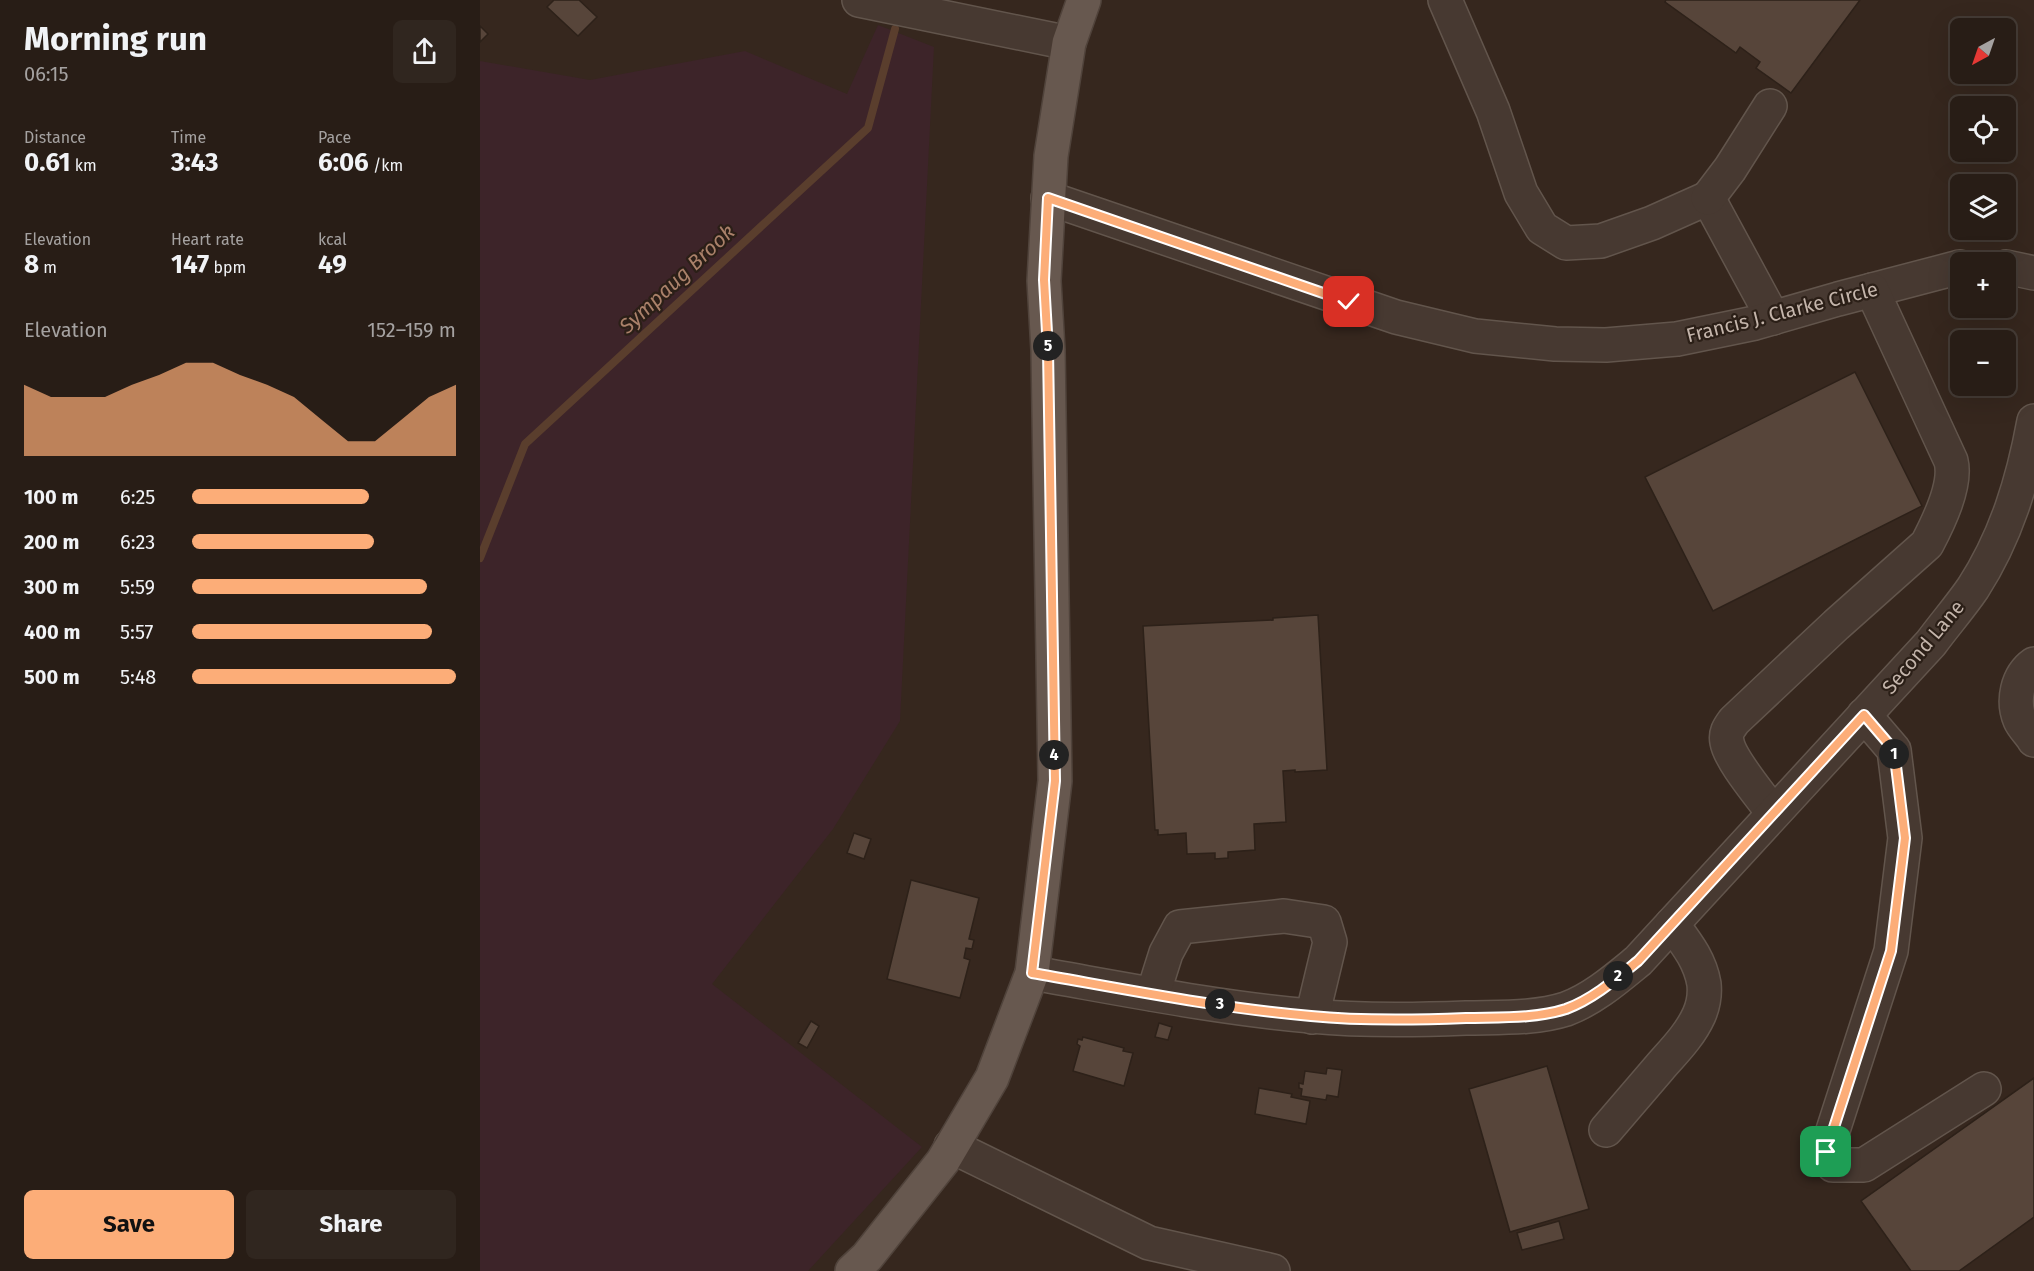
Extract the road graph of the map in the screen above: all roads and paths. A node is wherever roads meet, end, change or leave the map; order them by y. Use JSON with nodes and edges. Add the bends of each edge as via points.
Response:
{"nodes":[{"id":1,"x":859,"y":0,"type":"edge"},
{"id":2,"x":1084,"y":0,"type":"edge"},
{"id":3,"x":1445,"y":0,"type":"edge"},
{"id":4,"x":1069,"y":43,"type":"junction"},
{"id":5,"x":1770,"y":106,"type":"dead end"},
{"id":6,"x":1048,"y":198,"type":"junction"},
{"id":7,"x":1708,"y":198,"type":"junction"},
{"id":8,"x":2016,"y":269,"type":"edge"},
{"id":9,"x":1950,"y":270,"type":"edge"},
{"id":10,"x":2034,"y":273,"type":"edge"},
{"id":11,"x":1872,"y":290,"type":"junction"},
{"id":12,"x":1773,"y":318,"type":"junction"},
{"id":13,"x":2034,"y":421,"type":"edge"},
{"id":14,"x":2034,"y":664,"type":"edge"},
{"id":15,"x":1864,"y":715,"type":"junction"},
{"id":16,"x":2034,"y":740,"type":"edge"},
{"id":17,"x":1773,"y":813,"type":"junction"},
{"id":18,"x":1672,"y":924,"type":"junction"},
{"id":19,"x":1032,"y":973,"type":"junction"},
{"id":20,"x":1153,"y":994,"type":"junction"},
{"id":21,"x":1312,"y":1017,"type":"junction"},
{"id":22,"x":1984,"y":1089,"type":"dead end"},
{"id":23,"x":1606,"y":1130,"type":"dead end"},
{"id":24,"x":951,"y":1146,"type":"junction"},
{"id":25,"x":852,"y":1271,"type":"edge"},
{"id":26,"x":1273,"y":1271,"type":"edge"}],
"edges":[{"from":1,"to":4,"type":"street"},
{"from":2,"to":4,"type":"main road"},
{"from":3,"to":7,"type":"street","via":[[1492,111],[1521,194],[1542,228],[1566,243],[1601,241]]},
{"from":4,"to":6,"type":"main road"},
{"from":5,"to":7,"type":"street"},
{"from":6,"to":12,"type":"street","name":"Francis J. Clarke Circle","via":[[1396,317],[1475,336],[1606,345],[1677,339]]},
{"from":6,"to":19,"type":"main road","via":[[1044,280],[1055,781]]},
{"from":7,"to":12,"type":"street"},
{"from":8,"to":10,"type":"street"},
{"from":9,"to":11,"type":"street","name":"Francis J. Clarke Circle"},
{"from":11,"to":12,"type":"street","name":"Francis J. Clarke Circle"},
{"from":11,"to":17,"type":"street","via":[[1954,472],[1927,544],[1827,633],[1727,732],[1732,754]]},
{"from":13,"to":15,"type":"street","name":"Second Lane","via":[[2016,501],[1973,588],[1931,643]]},
{"from":14,"to":16,"type":"street","via":[[2016,690],[2020,719]]},
{"from":15,"to":17,"type":"street","name":"Second Lane"},
{"from":15,"to":22,"type":"street","via":[[1894,750],[1905,838],[1891,951],[1826,1152],[1833,1165],[1864,1165]]},
{"from":17,"to":18,"type":"street","name":"Second Lane"},
{"from":18,"to":21,"type":"street","name":"Second Lane","via":[[1638,961],[1596,993],[1552,1013],[1426,1019]]},
{"from":18,"to":23,"type":"street","via":[[1702,974],[1699,1014],[1677,1048]]},
{"from":19,"to":20,"type":"street","name":"Second Lane"},
{"from":19,"to":24,"type":"main road","via":[[992,1078]]},
{"from":20,"to":21,"type":"street","name":"Second Lane"},
{"from":20,"to":21,"type":"street","via":[[1166,953],[1180,927],[1284,916],[1324,922],[1330,942]]},
{"from":24,"to":25,"type":"main road","via":[[867,1257]]},
{"from":24,"to":26,"type":"street","via":[[1149,1243]]}]}
